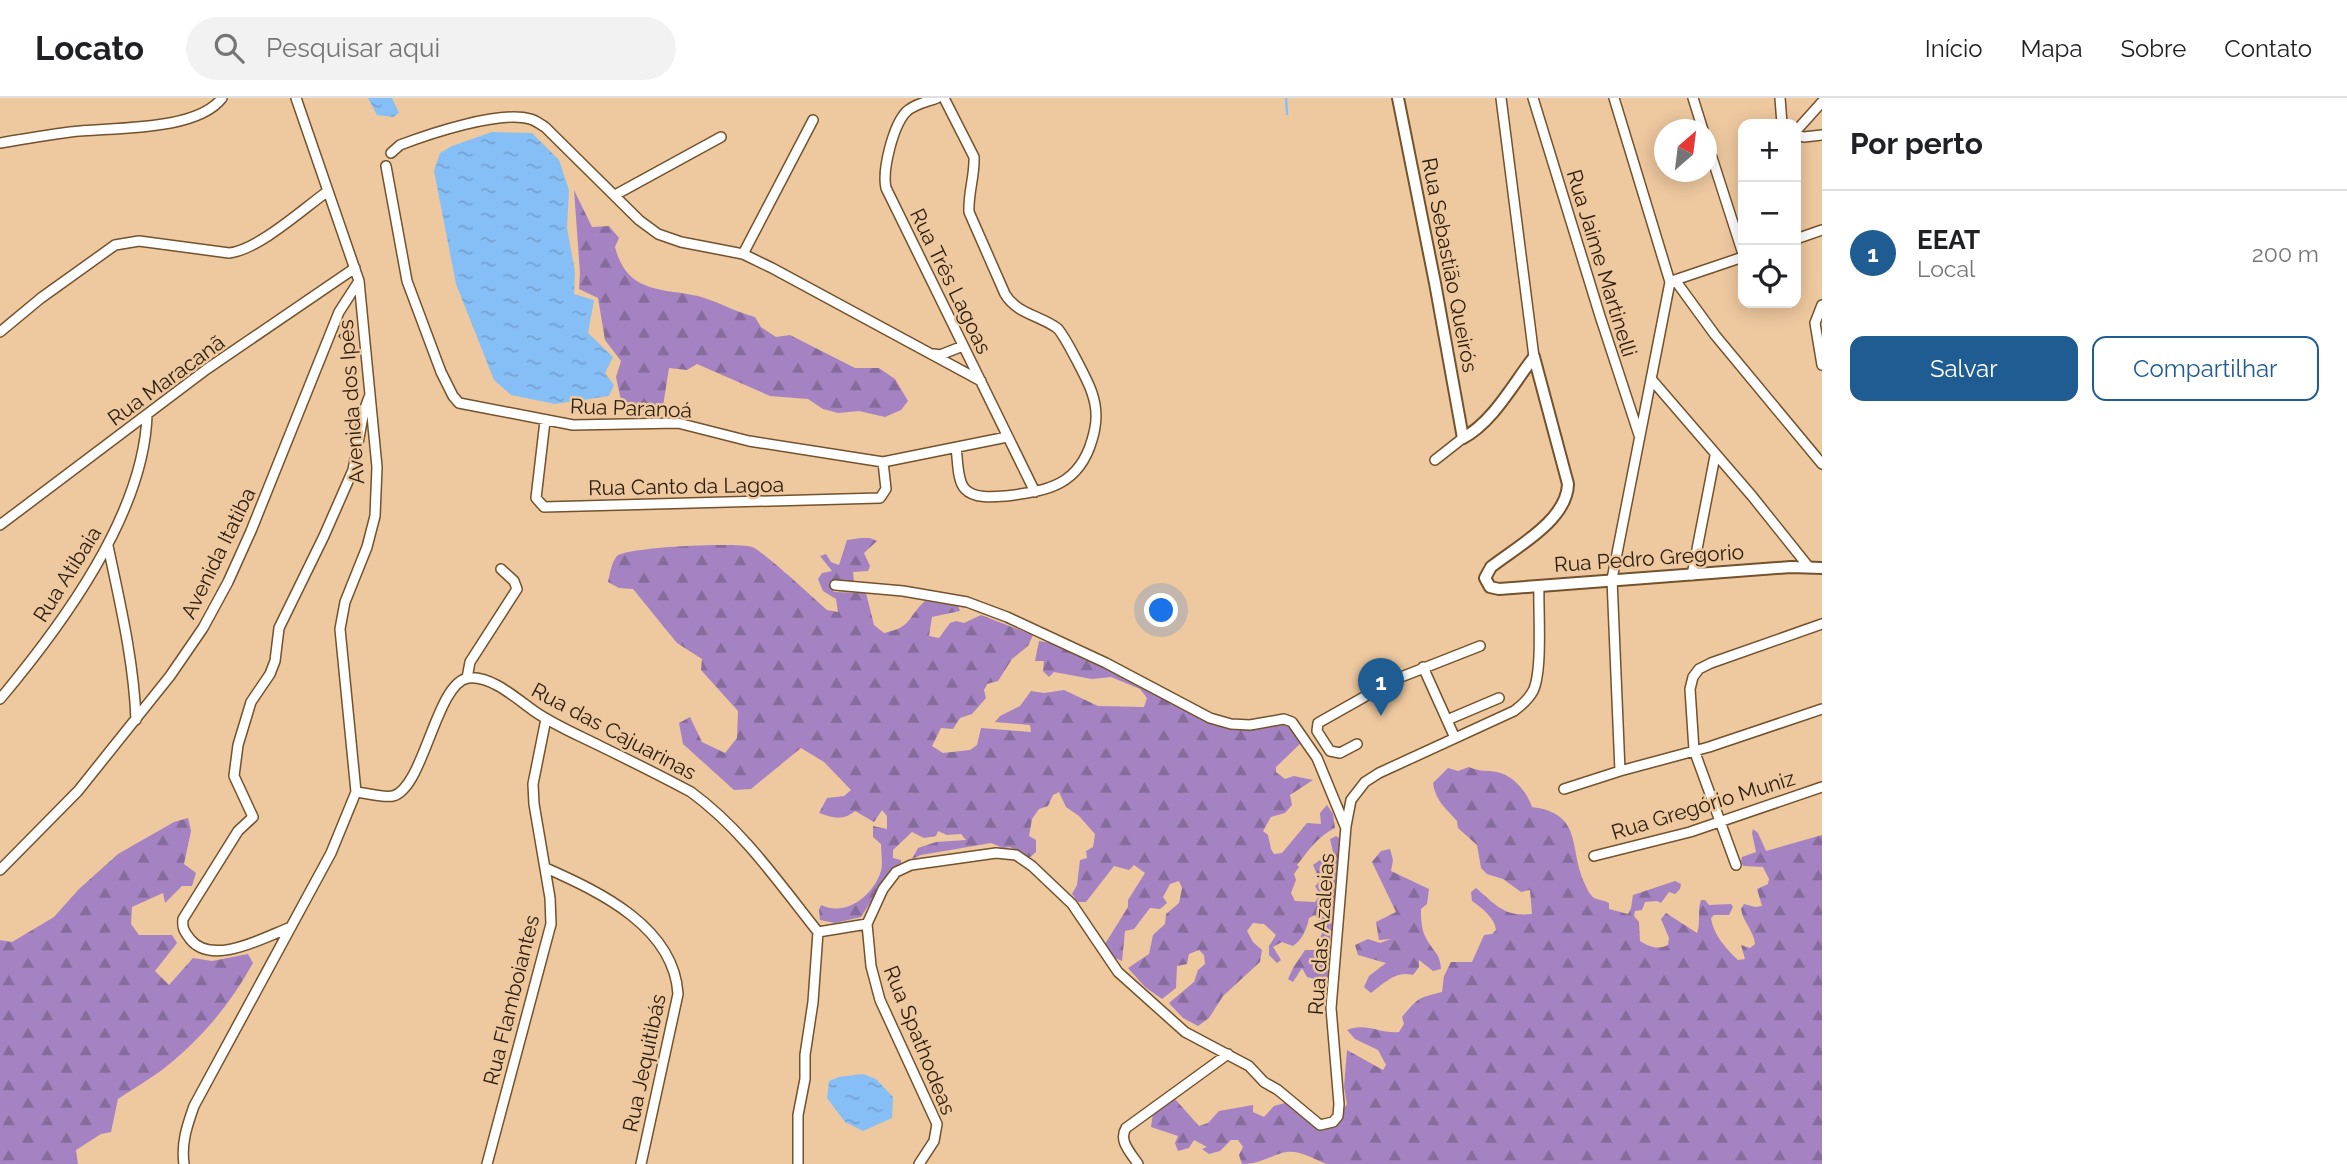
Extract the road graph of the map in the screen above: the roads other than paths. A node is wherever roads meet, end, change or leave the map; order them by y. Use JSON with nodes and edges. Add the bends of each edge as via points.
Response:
{"nodes":[{"id":1,"x":222,"y":98,"type":"edge"},
{"id":2,"x":296,"y":98,"type":"edge"},
{"id":3,"x":937,"y":98,"type":"edge"},
{"id":4,"x":944,"y":98,"type":"edge"},
{"id":5,"x":1398,"y":98,"type":"edge"},
{"id":6,"x":1501,"y":98,"type":"edge"},
{"id":7,"x":1533,"y":98,"type":"edge"},
{"id":8,"x":1614,"y":98,"type":"edge"},
{"id":9,"x":1693,"y":98,"type":"edge"},
{"id":10,"x":1780,"y":98,"type":"edge"},
{"id":11,"x":1822,"y":102,"type":"edge"},
{"id":12,"x":1700,"y":119,"type":"edge"},
{"id":13,"x":1782,"y":119,"type":"edge"},
{"id":14,"x":813,"y":120,"type":"dead end"},
{"id":15,"x":1801,"y":127,"type":"edge"},
{"id":16,"x":1822,"y":135,"type":"edge"},
{"id":17,"x":1801,"y":136,"type":"edge"},
{"id":18,"x":721,"y":137,"type":"dead end"},
{"id":19,"x":0,"y":143,"type":"edge"},
{"id":20,"x":391,"y":153,"type":"dead end"},
{"id":21,"x":386,"y":166,"type":"dead end"},
{"id":22,"x":1717,"y":173,"type":"edge"},
{"id":23,"x":328,"y":191,"type":"junction"},
{"id":24,"x":615,"y":195,"type":"junction"},
{"id":25,"x":1822,"y":230,"type":"edge"},
{"id":26,"x":1801,"y":237,"type":"edge"},
{"id":27,"x":1740,"y":245,"type":"edge"},
{"id":28,"x":743,"y":254,"type":"junction"},
{"id":29,"x":1738,"y":257,"type":"edge"},
{"id":30,"x":355,"y":268,"type":"junction"},
{"id":31,"x":359,"y":281,"type":"junction"},
{"id":32,"x":1672,"y":281,"type":"junction"},
{"id":33,"x":1822,"y":304,"type":"edge"},
{"id":34,"x":0,"y":332,"type":"edge"},
{"id":35,"x":963,"y":346,"type":"junction"},
{"id":36,"x":929,"y":353,"type":"junction"},
{"id":37,"x":1534,"y":357,"type":"junction"},
{"id":38,"x":1822,"y":365,"type":"edge"},
{"id":39,"x":1652,"y":380,"type":"junction"},
{"id":40,"x":981,"y":381,"type":"junction"},
{"id":41,"x":370,"y":395,"type":"junction"},
{"id":42,"x":147,"y":415,"type":"junction"},
{"id":43,"x":545,"y":421,"type":"junction"},
{"id":44,"x":1007,"y":437,"type":"junction"},
{"id":45,"x":1639,"y":437,"type":"junction"},
{"id":46,"x":1462,"y":438,"type":"junction"},
{"id":47,"x":956,"y":448,"type":"junction"},
{"id":48,"x":1715,"y":456,"type":"junction"},
{"id":49,"x":1435,"y":460,"type":"dead end"},
{"id":50,"x":883,"y":462,"type":"junction"},
{"id":51,"x":1822,"y":463,"type":"edge"},
{"id":52,"x":1035,"y":492,"type":"junction"},
{"id":53,"x":0,"y":524,"type":"edge"},
{"id":54,"x":108,"y":546,"type":"junction"},
{"id":55,"x":1808,"y":566,"type":"junction"},
{"id":56,"x":1822,"y":568,"type":"edge"},
{"id":57,"x":501,"y":569,"type":"dead end"},
{"id":58,"x":1692,"y":575,"type":"junction"},
{"id":59,"x":1612,"y":579,"type":"junction"},
{"id":60,"x":835,"y":585,"type":"dead end"},
{"id":61,"x":1539,"y":586,"type":"junction"},
{"id":62,"x":1822,"y":624,"type":"edge"},
{"id":63,"x":1480,"y":646,"type":"dead end"},
{"id":64,"x":1423,"y":667,"type":"junction"},
{"id":65,"x":467,"y":678,"type":"junction"},
{"id":66,"x":1499,"y":698,"type":"dead end"},
{"id":67,"x":0,"y":699,"type":"edge"},
{"id":68,"x":1822,"y":709,"type":"edge"},
{"id":69,"x":546,"y":719,"type":"junction"},
{"id":70,"x":135,"y":720,"type":"junction"},
{"id":71,"x":1447,"y":720,"type":"junction"},
{"id":72,"x":1455,"y":738,"type":"junction"},
{"id":73,"x":1357,"y":744,"type":"dead end"},
{"id":74,"x":1694,"y":750,"type":"junction"},
{"id":75,"x":1620,"y":771,"type":"junction"},
{"id":76,"x":1822,"y":787,"type":"edge"},
{"id":77,"x":1564,"y":789,"type":"dead end"},
{"id":78,"x":356,"y":792,"type":"junction"},
{"id":79,"x":1720,"y":822,"type":"junction"},
{"id":80,"x":1346,"y":827,"type":"junction"},
{"id":81,"x":1594,"y":856,"type":"dead end"},
{"id":82,"x":1737,"y":865,"type":"dead end"},
{"id":83,"x":547,"y":868,"type":"junction"},
{"id":84,"x":0,"y":870,"type":"edge"},
{"id":85,"x":867,"y":924,"type":"junction"},
{"id":86,"x":291,"y":927,"type":"junction"},
{"id":87,"x":818,"y":932,"type":"junction"},
{"id":88,"x":1228,"y":1054,"type":"junction"},
{"id":89,"x":184,"y":1164,"type":"edge"},
{"id":90,"x":487,"y":1164,"type":"edge"},
{"id":91,"x":641,"y":1164,"type":"edge"},
{"id":92,"x":798,"y":1164,"type":"edge"},
{"id":93,"x":919,"y":1164,"type":"edge"},
{"id":94,"x":1138,"y":1164,"type":"edge"}],
"edges":[{"from":1,"to":19,"type":"street","via":[[209,110],[170,122]]},
{"from":2,"to":23,"type":"street","name":"Avenida dos Ipês"},
{"from":3,"to":35,"type":"street","name":"Rua Três Lagoas","via":[[912,107],[899,121],[884,178]]},
{"from":4,"to":52,"type":"street","via":[[974,157],[969,212],[1005,294],[1011,304],[1060,331],[1092,392],[1097,424],[1087,456],[1059,485]]},
{"from":5,"to":46,"type":"street","name":"Rua Sebastião Queirós"},
{"from":6,"to":37,"type":"street"},
{"from":7,"to":45,"type":"street","name":"Rua Jaime Martinelli"},
{"from":8,"to":32,"type":"street"},
{"from":9,"to":12,"type":"street"},
{"from":10,"to":13,"type":"street"},
{"from":11,"to":15,"type":"street"},
{"from":14,"to":28,"type":"street"},
{"from":16,"to":17,"type":"street"},
{"from":18,"to":24,"type":"street"},
{"from":20,"to":24,"type":"street","via":[[400,145],[470,124],[500,118],[531,119]]},
{"from":21,"to":43,"type":"street","name":"Rua Paranoá","via":[[407,281],[453,396],[467,406]]},
{"from":22,"to":27,"type":"street"},
{"from":23,"to":30,"type":"street","name":"Avenida dos Ipês"},
{"from":23,"to":34,"type":"street","via":[[240,252],[139,241],[115,244]]},
{"from":24,"to":28,"type":"street","via":[[658,234]]},
{"from":25,"to":26,"type":"street"},
{"from":28,"to":36,"type":"street"},
{"from":29,"to":32,"type":"street"},
{"from":30,"to":31,"type":"street","name":"Avenida dos Ipês"},
{"from":30,"to":42,"type":"street","name":"Rua Maracanã"},
{"from":31,"to":41,"type":"street","name":"Avenida dos Ipês"},
{"from":31,"to":70,"type":"street","name":"Avenida Itatiba","via":[[329,336],[228,582],[190,647]]},
{"from":32,"to":39,"type":"street"},
{"from":32,"to":51,"type":"street"},
{"from":33,"to":38,"type":"street","via":[[1815,323]]},
{"from":35,"to":36,"type":"street","via":[[940,355]]},
{"from":35,"to":40,"type":"street","name":"Rua Três Lagoas"},
{"from":36,"to":40,"type":"street"},
{"from":37,"to":46,"type":"street","via":[[1496,407]]},
{"from":37,"to":61,"type":"street","name":"Rua Pedro Gregorio","via":[[1568,493],[1556,517],[1492,567],[1485,578],[1490,587],[1499,589]]},
{"from":39,"to":45,"type":"street"},
{"from":39,"to":48,"type":"street"},
{"from":40,"to":44,"type":"street","name":"Rua Três Lagoas"},
{"from":41,"to":78,"type":"street","name":"Avenida dos Ipês","via":[[377,467],[375,516],[340,629]]},
{"from":41,"to":86,"type":"street","via":[[353,470],[279,628],[275,661],[251,702],[237,745],[234,776],[252,820],[237,831],[183,919],[182,929],[195,945],[222,951]]},
{"from":42,"to":53,"type":"street","name":"Rua Maracanã"},
{"from":42,"to":54,"type":"street","name":"Rua Atibaia","via":[[144,449]]},
{"from":43,"to":50,"type":"street","name":"Rua Paranoá","via":[[573,425],[678,423],[749,442]]},
{"from":43,"to":50,"type":"street","name":"Rua Canto da Lagoa","via":[[536,498],[544,507],[880,498],[886,489]]},
{"from":44,"to":47,"type":"street","name":"Rua Paranoá"},
{"from":44,"to":52,"type":"street","name":"Rua Três Lagoas"},
{"from":45,"to":59,"type":"street"},
{"from":46,"to":49,"type":"street"},
{"from":47,"to":50,"type":"street","name":"Rua Paranoá"},
{"from":47,"to":52,"type":"street","via":[[960,480],[970,493]]},
{"from":48,"to":55,"type":"street"},
{"from":48,"to":58,"type":"street"},
{"from":54,"to":67,"type":"street","name":"Rua Atibaia","via":[[57,626]]},
{"from":54,"to":70,"type":"street","via":[[133,682]]},
{"from":55,"to":56,"type":"street","name":"Rua Pedro Gregorio"},
{"from":55,"to":58,"type":"street","name":"Rua Pedro Gregorio"},
{"from":57,"to":65,"type":"street","via":[[517,589],[470,663]]},
{"from":58,"to":59,"type":"street","name":"Rua Pedro Gregorio"},
{"from":59,"to":61,"type":"street","name":"Rua Pedro Gregorio"},
{"from":59,"to":75,"type":"street"},
{"from":60,"to":80,"type":"street","name":"Rua das Azaleias","via":[[967,602],[1106,663],[1210,718],[1250,725],[1284,719],[1292,722],[1317,758]]},
{"from":61,"to":72,"type":"street","via":[[1533,691],[1514,711]]},
{"from":62,"to":74,"type":"street","via":[[1699,669],[1690,689]]},
{"from":63,"to":64,"type":"street"},
{"from":64,"to":71,"type":"street"},
{"from":64,"to":73,"type":"street","via":[[1318,723],[1317,731],[1332,753]]},
{"from":65,"to":69,"type":"street","name":"Rua das Cajuarinas","via":[[505,690]]},
{"from":65,"to":78,"type":"street","via":[[458,682],[438,716],[405,790],[392,797]]},
{"from":66,"to":71,"type":"street"},
{"from":68,"to":74,"type":"street"},
{"from":69,"to":83,"type":"street","name":"Rua Flamboiantes","via":[[533,784]]},
{"from":69,"to":87,"type":"street","name":"Rua das Cajuarinas","via":[[712,807]]},
{"from":70,"to":84,"type":"street","name":"Avenida Itatiba","via":[[78,791]]},
{"from":71,"to":72,"type":"street"},
{"from":72,"to":80,"type":"street","via":[[1365,782],[1351,800]]},
{"from":74,"to":75,"type":"street"},
{"from":74,"to":79,"type":"street"},
{"from":75,"to":77,"type":"street"},
{"from":76,"to":79,"type":"street","name":"Rua Gregório Muniz"},
{"from":78,"to":86,"type":"street","via":[[331,853]]},
{"from":79,"to":81,"type":"street","name":"Rua Gregório Muniz"},
{"from":79,"to":82,"type":"street"},
{"from":80,"to":88,"type":"street","name":"Rua das Azaleias","via":[[1331,1008],[1338,1116],[1320,1125]]},
{"from":83,"to":90,"type":"street","name":"Rua Flamboiantes","via":[[551,924]]},
{"from":83,"to":91,"type":"street","name":"Rua Jequitibás","via":[[632,914],[657,940],[677,979],[677,1004]]},
{"from":85,"to":87,"type":"street"},
{"from":85,"to":88,"type":"street","name":"Rua das Azaleias","via":[[883,889],[896,872],[911,865],[996,852],[1016,855],[1072,904],[1118,972],[1185,1032]]},
{"from":85,"to":93,"type":"street","name":"Rua Spathodeas","via":[[880,1000],[937,1124],[934,1140]]},
{"from":86,"to":89,"type":"street","via":[[194,1106],[184,1135]]},
{"from":87,"to":92,"type":"street","via":[[798,1115]]},
{"from":88,"to":94,"type":"street","via":[[1126,1128],[1123,1141]]}]}
